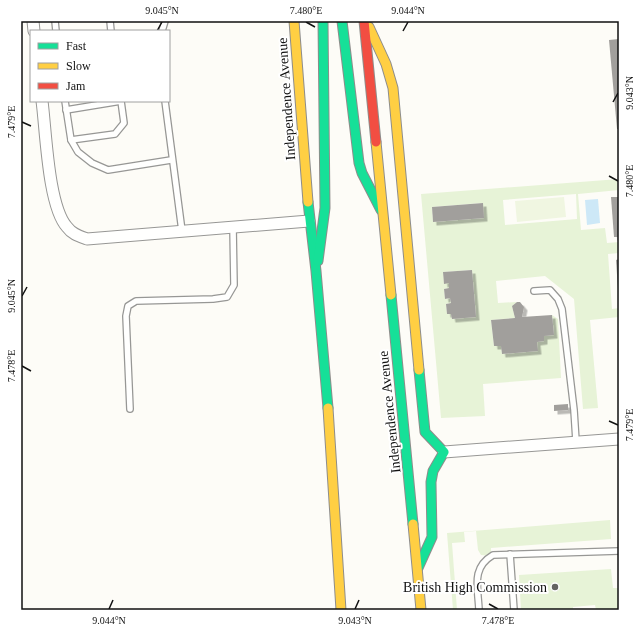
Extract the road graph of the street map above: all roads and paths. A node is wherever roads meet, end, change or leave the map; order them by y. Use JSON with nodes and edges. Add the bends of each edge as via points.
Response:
{"nodes":[{"id":1,"x":294,"y":21,"type":"edge"},
{"id":2,"x":322,"y":21,"type":"edge"},
{"id":3,"x":342,"y":21,"type":"edge"},
{"id":4,"x":365,"y":21,"type":"edge"},
{"id":5,"x":42,"y":102,"type":"edge"},
{"id":6,"x":65,"y":102,"type":"edge"},
{"id":7,"x":115,"y":102,"type":"edge"},
{"id":8,"x":121,"y":102,"type":"edge"},
{"id":9,"x":165,"y":102,"type":"edge"},
{"id":10,"x":66,"y":110,"type":"junction"},
{"id":11,"x":71,"y":140,"type":"junction"},
{"id":12,"x":172,"y":160,"type":"junction"},
{"id":13,"x":382,"y":211,"type":"junction"},
{"id":14,"x":309,"y":221,"type":"junction"},
{"id":15,"x":233,"y":227,"type":"junction"},
{"id":16,"x":182,"y":231,"type":"junction"},
{"id":17,"x":316,"y":271,"type":"junction"},
{"id":18,"x":534,"y":291,"type":"dead end"},
{"id":19,"x":130,"y":409,"type":"dead end"},
{"id":20,"x":619,"y":439,"type":"edge"},
{"id":21,"x":576,"y":441,"type":"junction"},
{"id":22,"x":444,"y":452,"type":"junction"},
{"id":23,"x":619,"y":551,"type":"edge"},
{"id":24,"x":510,"y":554,"type":"junction"},
{"id":25,"x":417,"y":569,"type":"junction"},
{"id":26,"x":341,"y":610,"type":"edge"},
{"id":27,"x":420,"y":610,"type":"edge"},
{"id":28,"x":479,"y":610,"type":"edge"},
{"id":29,"x":514,"y":610,"type":"edge"}],
"edges":[{"from":1,"to":14,"type":"main road","name":"Independence Avenue"},
{"from":2,"to":17,"type":"main road","name":"Independence Avenue","via":[[325,208]]},
{"from":3,"to":13,"type":"main road","name":"Independence Avenue","via":[[359,163],[362,174]]},
{"from":4,"to":13,"type":"main road","name":"Independence Avenue"},
{"from":4,"to":22,"type":"main road","via":[[386,64],[393,88],[425,432]]},
{"from":5,"to":16,"type":"street","via":[[58,212],[75,235],[88,239]]},
{"from":6,"to":10,"type":"lane"},
{"from":7,"to":10,"type":"lane"},
{"from":8,"to":11,"type":"lane","via":[[124,123],[115,134]]},
{"from":9,"to":12,"type":"lane"},
{"from":10,"to":11,"type":"lane"},
{"from":11,"to":12,"type":"lane","via":[[78,152],[92,163],[108,170]]},
{"from":12,"to":16,"type":"lane"},
{"from":13,"to":25,"type":"main road","name":"Independence Avenue","via":[[408,452]]},
{"from":14,"to":15,"type":"street"},
{"from":14,"to":17,"type":"main road","name":"Independence Avenue"},
{"from":15,"to":16,"type":"street"},
{"from":15,"to":19,"type":"lane","via":[[234,285],[226,297],[136,301],[128,306],[126,316]]},
{"from":17,"to":26,"type":"main road","name":"Independence Avenue","via":[[332,458]]},
{"from":18,"to":21,"type":"lane","via":[[550,290],[558,298],[562,308]]},
{"from":20,"to":21,"type":"street"},
{"from":21,"to":22,"type":"street"},
{"from":22,"to":25,"type":"main road","via":[[433,471],[431,482],[432,537]]},
{"from":23,"to":24,"type":"lane"},
{"from":24,"to":28,"type":"lane","via":[[493,555],[481,565],[477,575]]},
{"from":24,"to":29,"type":"lane"},
{"from":25,"to":27,"type":"main road","name":"Independence Avenue"}]}
